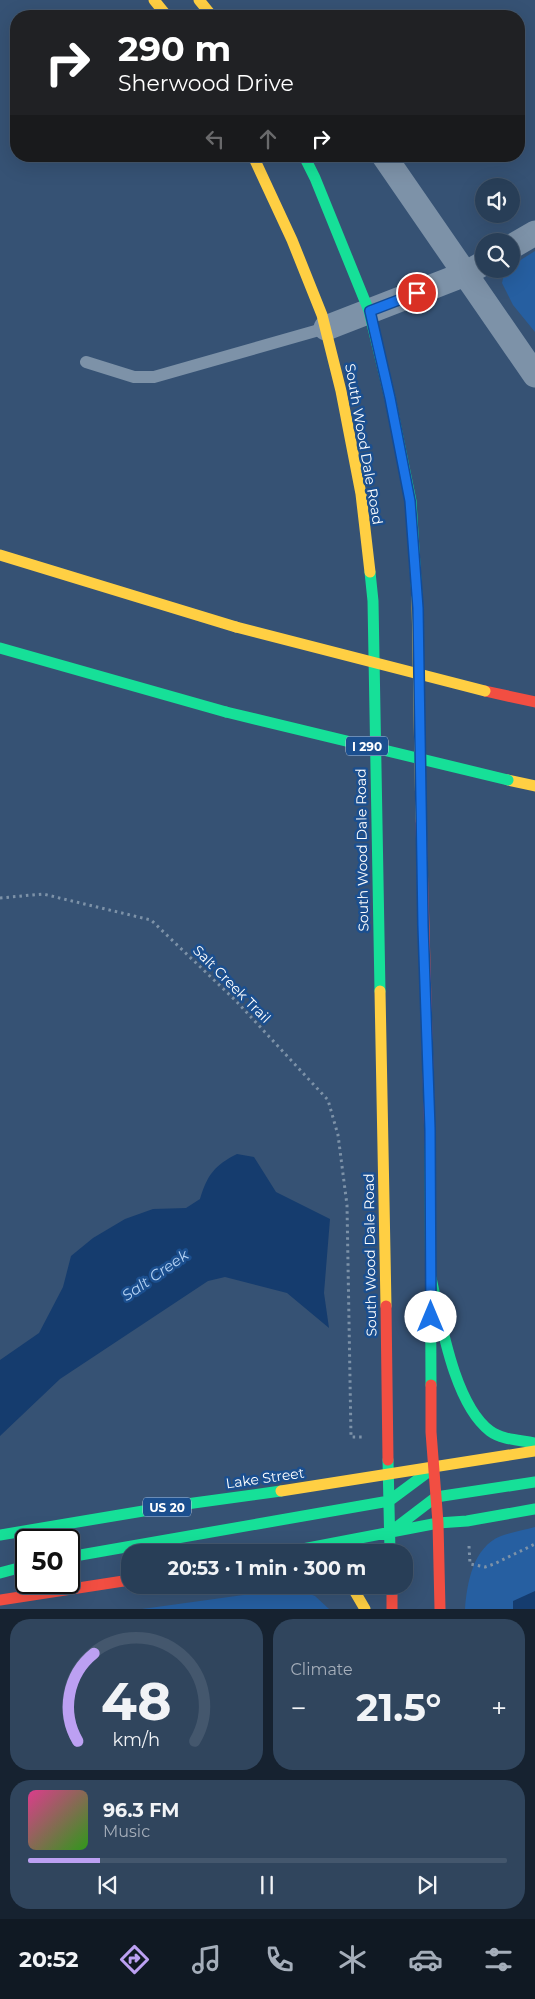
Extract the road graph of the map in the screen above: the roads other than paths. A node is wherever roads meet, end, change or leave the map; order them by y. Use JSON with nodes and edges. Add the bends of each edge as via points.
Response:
{"nodes":[{"id":1,"x":154,"y":0,"type":"edge"},
{"id":2,"x":199,"y":0,"type":"edge"},
{"id":3,"x":162,"y":10,"type":"edge"},
{"id":4,"x":207,"y":10,"type":"edge"},
{"id":5,"x":256,"y":162,"type":"edge"},
{"id":6,"x":307,"y":162,"type":"edge"},
{"id":7,"x":389,"y":162,"type":"edge"},
{"id":8,"x":535,"y":233,"type":"edge"},
{"id":9,"x":520,"y":242,"type":"edge"},
{"id":10,"x":474,"y":269,"type":"edge"},
{"id":11,"x":370,"y":311,"type":"junction"},
{"id":12,"x":326,"y":328,"type":"junction"},
{"id":13,"x":86,"y":362,"type":"dead end"},
{"id":14,"x":535,"y":375,"type":"edge"},
{"id":15,"x":0,"y":556,"type":"edge"},
{"id":16,"x":0,"y":648,"type":"edge"},
{"id":17,"x":535,"y":702,"type":"edge"},
{"id":18,"x":535,"y":786,"type":"edge"},
{"id":19,"x":431,"y":1278,"type":"junction"},
{"id":20,"x":535,"y":1443,"type":"edge"},
{"id":21,"x":535,"y":1452,"type":"edge"},
{"id":22,"x":434,"y":1467,"type":"junction"},
{"id":23,"x":388,"y":1474,"type":"junction"},
{"id":24,"x":535,"y":1482,"type":"edge"},
{"id":25,"x":436,"y":1497,"type":"junction"},
{"id":26,"x":389,"y":1501,"type":"junction"},
{"id":27,"x":535,"y":1509,"type":"edge"},
{"id":28,"x":438,"y":1523,"type":"junction"},
{"id":29,"x":389,"y":1533,"type":"junction"},
{"id":30,"x":0,"y":1535,"type":"edge"},
{"id":31,"x":330,"y":1544,"type":"edge"},
{"id":32,"x":390,"y":1544,"type":"edge"},
{"id":33,"x":80,"y":1554,"type":"edge"},
{"id":34,"x":15,"y":1569,"type":"edge"},
{"id":35,"x":0,"y":1573,"type":"edge"},
{"id":36,"x":121,"y":1581,"type":"edge"},
{"id":37,"x":356,"y":1594,"type":"edge"},
{"id":38,"x":392,"y":1594,"type":"edge"},
{"id":39,"x":0,"y":1600,"type":"edge"},
{"id":40,"x":365,"y":1609,"type":"edge"},
{"id":41,"x":392,"y":1609,"type":"edge"},
{"id":42,"x":440,"y":1609,"type":"edge"}],
"edges":[{"from":1,"to":3,"type":"main road"},
{"from":2,"to":4,"type":"main road"},
{"from":5,"to":12,"type":"main road","name":"South Wood Dale Road","via":[[292,240]]},
{"from":6,"to":11,"type":"main road"},
{"from":7,"to":10,"type":"street"},
{"from":8,"to":9,"type":"street"},
{"from":10,"to":11,"type":"street"},
{"from":10,"to":14,"type":"street"},
{"from":11,"to":12,"type":"street"},
{"from":11,"to":19,"type":"main road","via":[[411,511],[418,608]]},
{"from":12,"to":13,"type":"lane","via":[[154,377],[134,377]]},
{"from":12,"to":23,"type":"main road","name":"South Wood Dale Road","via":[[342,391],[361,494],[373,601]]},
{"from":15,"to":17,"type":"main road","bridge":true,"via":[[236,627]]},
{"from":16,"to":18,"type":"main road","number":"I 290","bridge":true,"via":[[226,712]]},
{"from":19,"to":20,"type":"main road","via":[[452,1362],[475,1417],[491,1432]]},
{"from":19,"to":22,"type":"main road"},
{"from":21,"to":22,"type":"main road","name":"Lake Street","number":"US 20"},
{"from":22,"to":23,"type":"main road","name":"Lake Street","number":"US 20"},
{"from":22,"to":25,"type":"main road"},
{"from":22,"to":26,"type":"main road"},
{"from":23,"to":26,"type":"main road","name":"South Wood Dale Road"},
{"from":23,"to":30,"type":"main road","name":"Lake Street","number":"US 20"},
{"from":24,"to":25,"type":"main road"},
{"from":25,"to":28,"type":"main road"},
{"from":25,"to":29,"type":"main road"},
{"from":26,"to":29,"type":"main road","name":"South Wood Dale Road"},
{"from":26,"to":33,"type":"main road"},
{"from":27,"to":28,"type":"main road"},
{"from":28,"to":29,"type":"main road"},
{"from":28,"to":42,"type":"main road"},
{"from":29,"to":31,"type":"main road"},
{"from":29,"to":32,"type":"main road","name":"South Wood Dale Road"},
{"from":34,"to":35,"type":"main road"},
{"from":36,"to":39,"type":"main road"},
{"from":37,"to":40,"type":"main road"},
{"from":38,"to":41,"type":"main road"}]}
